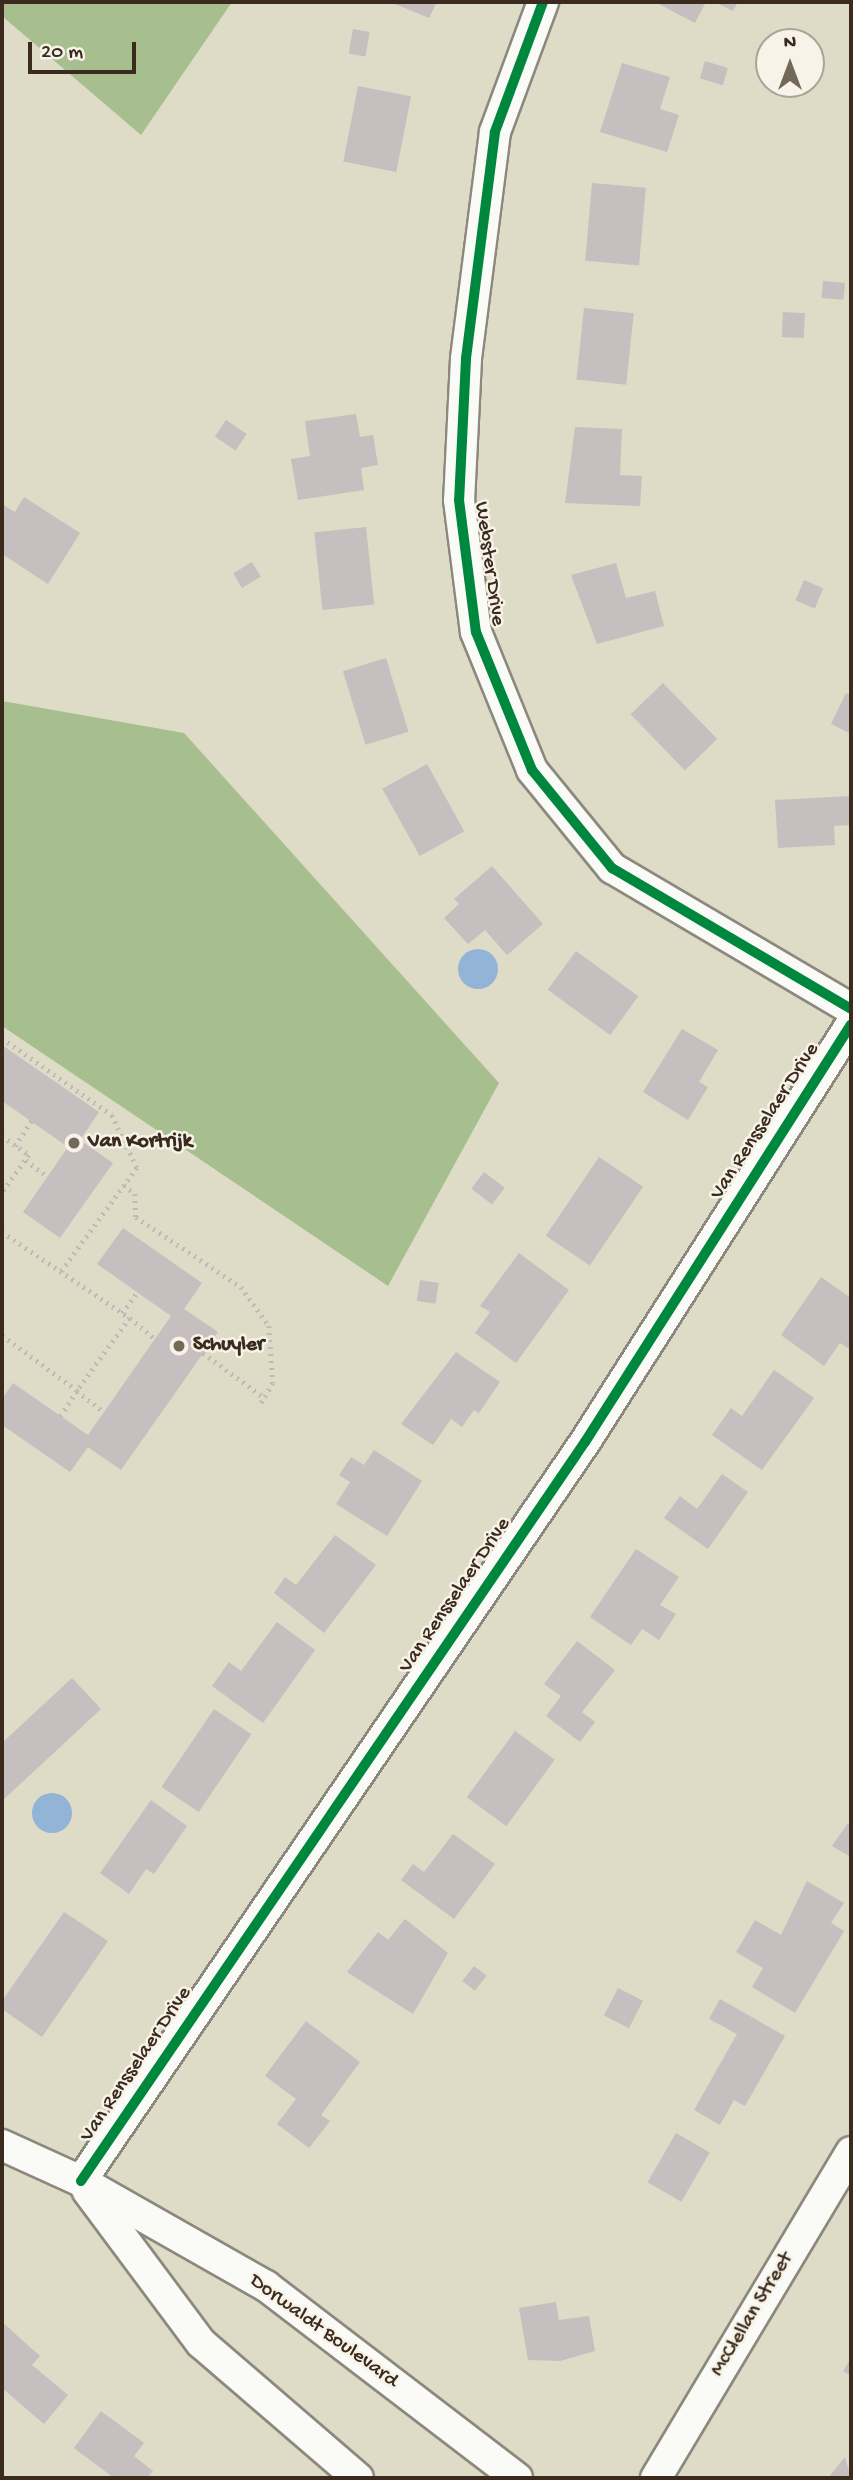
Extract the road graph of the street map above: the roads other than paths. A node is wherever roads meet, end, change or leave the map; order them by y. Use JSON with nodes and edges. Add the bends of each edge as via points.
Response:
{"nodes":[{"id":1,"x":543,"y":2,"type":"edge"},
{"id":2,"x":851,"y":1009,"type":"edge"},
{"id":3,"x":851,"y":1025,"type":"edge"},
{"id":4,"x":2,"y":2146,"type":"edge"},
{"id":5,"x":851,"y":2152,"type":"edge"},
{"id":6,"x":81,"y":2181,"type":"junction"},
{"id":7,"x":358,"y":2478,"type":"edge"},
{"id":8,"x":517,"y":2478,"type":"edge"},
{"id":9,"x":656,"y":2478,"type":"edge"}],
"edges":[{"from":1,"to":2,"type":"street","name":"Webster Drive","via":[[495,132],[466,359],[459,500],[476,632],[532,770],[612,868]]},
{"from":3,"to":6,"type":"street","name":"Van Rensselaer Drive","via":[[585,1442]]},
{"from":4,"to":6,"type":"street","name":"Dorwaldt Boulevard"},
{"from":5,"to":9,"type":"street","name":"McClellan Street"},
{"from":6,"to":7,"type":"street","name":"Dorwaldt Boulevard","via":[[201,2343]]},
{"from":6,"to":8,"type":"street","name":"Dorwaldt Boulevard","via":[[266,2287]]}]}
